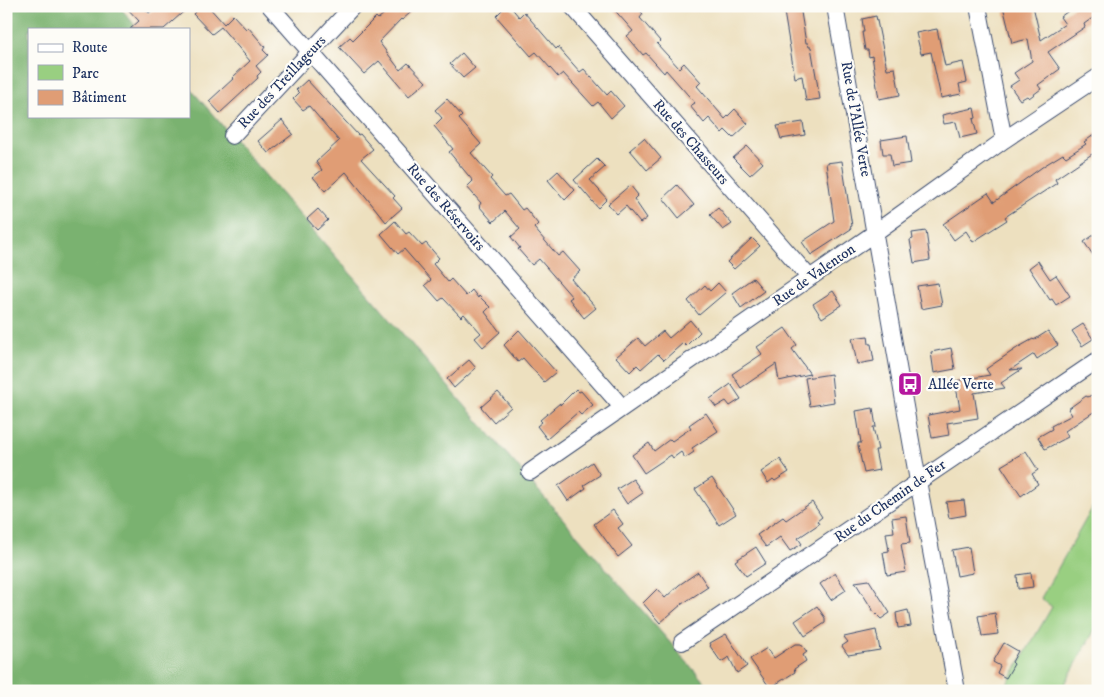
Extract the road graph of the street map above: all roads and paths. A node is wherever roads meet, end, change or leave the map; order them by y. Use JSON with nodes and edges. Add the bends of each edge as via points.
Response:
{"nodes":[{"id":1,"x":270,"y":6,"type":"edge"},
{"id":2,"x":353,"y":6,"type":"edge"},
{"id":3,"x":572,"y":6,"type":"edge"},
{"id":4,"x":835,"y":6,"type":"edge"},
{"id":5,"x":978,"y":6,"type":"edge"},
{"id":6,"x":311,"y":52,"type":"junction"},
{"id":7,"x":1098,"y":77,"type":"edge"},
{"id":8,"x":232,"y":136,"type":"dead end"},
{"id":9,"x":1004,"y":140,"type":"junction"},
{"id":10,"x":876,"y":232,"type":"junction"},
{"id":11,"x":809,"y":277,"type":"junction"},
{"id":12,"x":1098,"y":360,"type":"edge"},
{"id":13,"x":622,"y":407,"type":"junction"},
{"id":14,"x":530,"y":472,"type":"dead end"},
{"id":15,"x":918,"y":481,"type":"junction"},
{"id":16,"x":682,"y":642,"type":"dead end"},
{"id":17,"x":957,"y":691,"type":"edge"}],
"edges":[{"from":1,"to":6,"type":"street","name":"Rue des Réservoirs"},
{"from":2,"to":6,"type":"street","name":"Rue des Treillageurs"},
{"from":3,"to":11,"type":"street","name":"Rue des Chasseurs"},
{"from":4,"to":10,"type":"street","name":"Rue de l'Allée Verte"},
{"from":5,"to":9,"type":"street"},
{"from":6,"to":8,"type":"street","name":"Rue des Treillageurs"},
{"from":6,"to":13,"type":"street","name":"Rue des Réservoirs"},
{"from":7,"to":9,"type":"street","name":"Rue de Valenton"},
{"from":9,"to":10,"type":"street","name":"Rue de Valenton"},
{"from":10,"to":11,"type":"street","name":"Rue de Valenton"},
{"from":10,"to":15,"type":"street"},
{"from":11,"to":13,"type":"street","name":"Rue de Valenton"},
{"from":12,"to":15,"type":"street","name":"Rue du Chemin de Fer"},
{"from":13,"to":14,"type":"street","name":"Rue de Valenton"},
{"from":15,"to":16,"type":"street","name":"Rue du Chemin de Fer"},
{"from":15,"to":17,"type":"street"}]}
